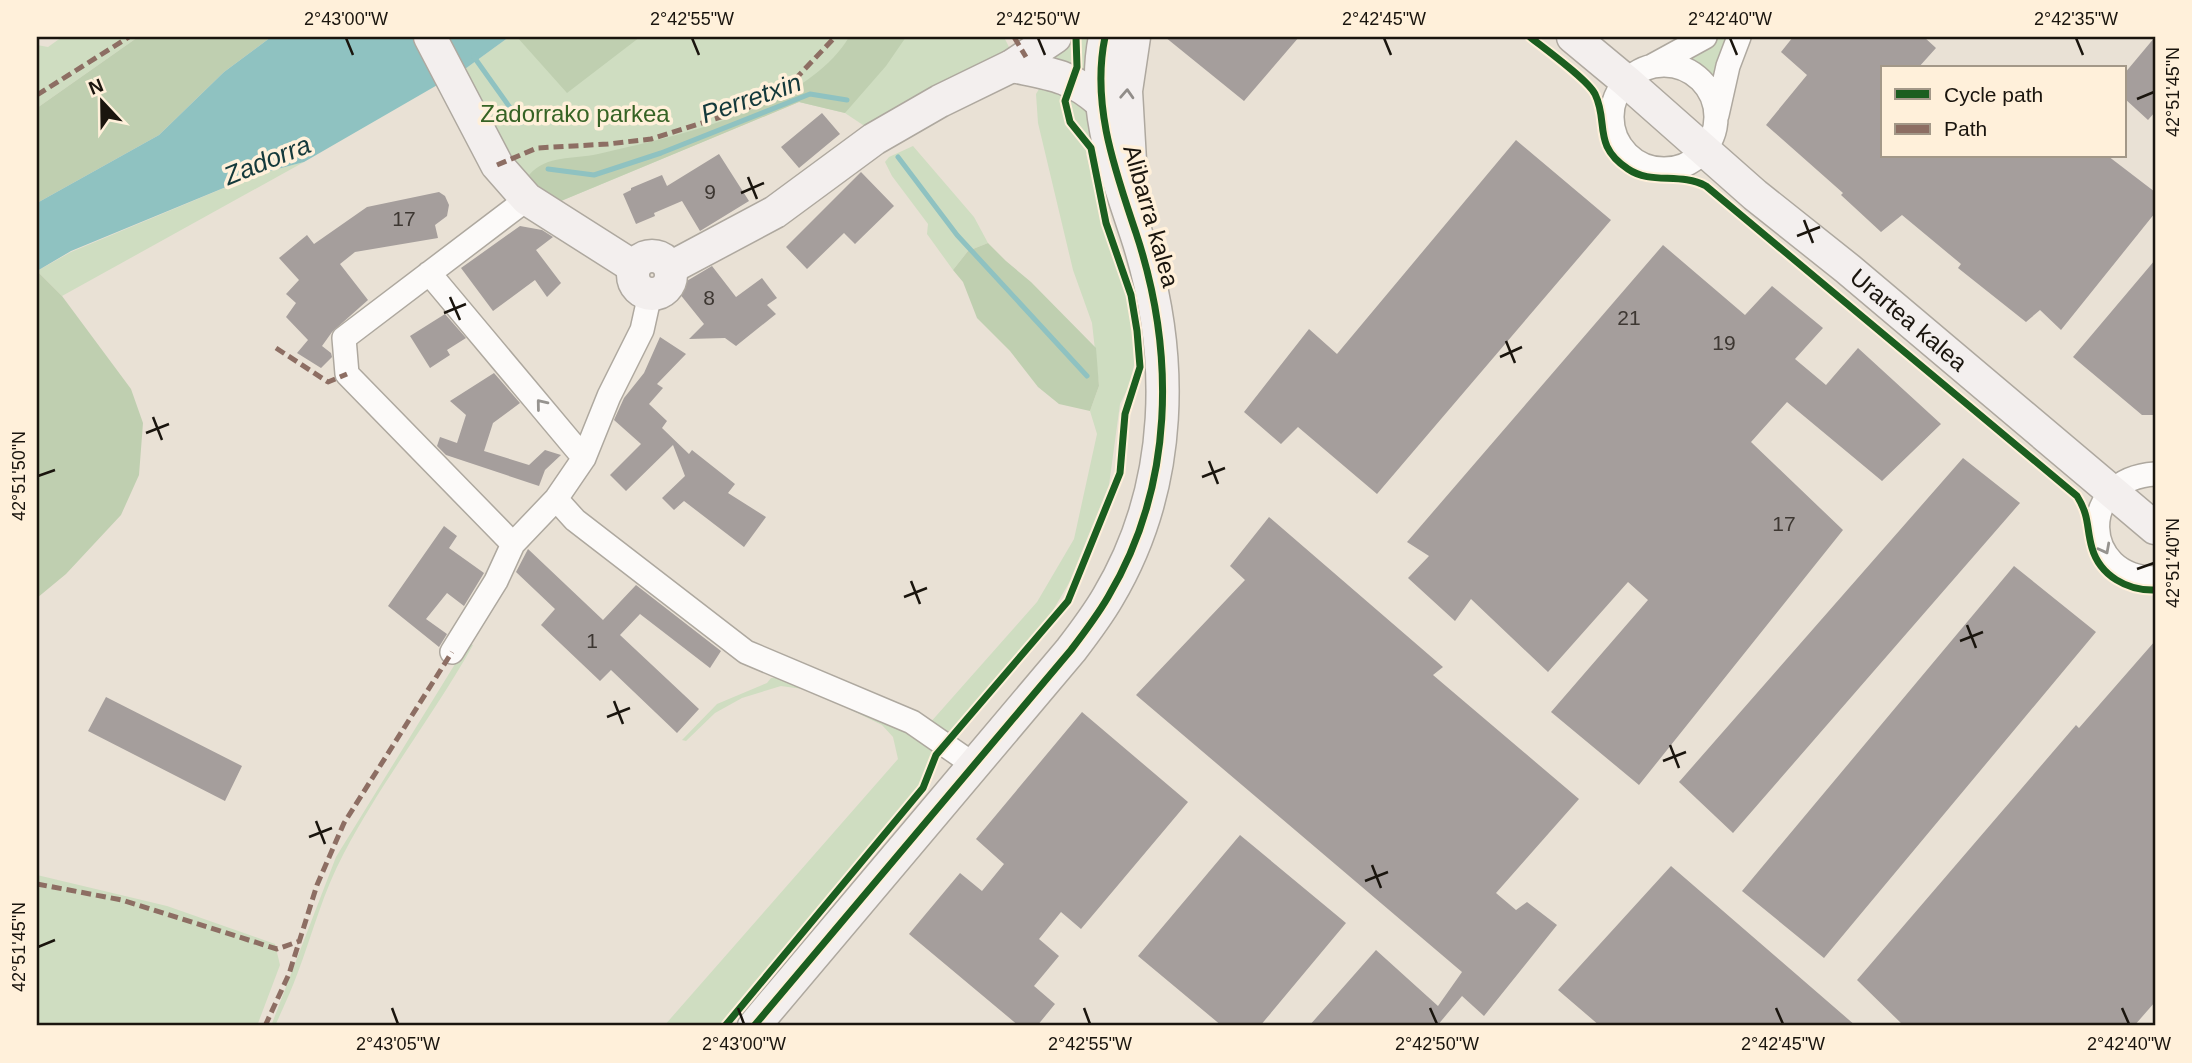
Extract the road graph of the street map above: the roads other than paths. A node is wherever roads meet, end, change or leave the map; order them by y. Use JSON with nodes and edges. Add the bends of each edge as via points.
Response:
{"nodes":[{"id":1,"x":430,"y":37,"type":"edge"},
{"id":2,"x":1055,"y":37,"type":"edge"},
{"id":3,"x":1105,"y":37,"type":"edge"},
{"id":4,"x":1134,"y":37,"type":"edge"},
{"id":5,"x":1573,"y":37,"type":"edge"},
{"id":6,"x":1704,"y":37,"type":"edge"},
{"id":7,"x":1739,"y":37,"type":"edge"},
{"id":8,"x":1012,"y":66,"type":"junction"},
{"id":9,"x":1638,"y":74,"type":"junction"},
{"id":10,"x":1101,"y":102,"type":"junction"},
{"id":11,"x":1710,"y":136,"type":"junction"},
{"id":12,"x":527,"y":199,"type":"junction"},
{"id":13,"x":1137,"y":235,"type":"junction"},
{"id":14,"x":429,"y":273,"type":"junction"},
{"id":15,"x":642,"y":280,"type":"junction"},
{"id":16,"x":584,"y":458,"type":"junction"},
{"id":17,"x":2140,"y":476,"type":"edge"},
{"id":18,"x":556,"y":499,"type":"junction"},
{"id":19,"x":2155,"y":528,"type":"edge"},
{"id":20,"x":513,"y":544,"type":"junction"},
{"id":21,"x":2155,"y":578,"type":"edge"},
{"id":22,"x":452,"y":652,"type":"dead end"},
{"id":23,"x":974,"y":765,"type":"junction"},
{"id":24,"x":754,"y":1026,"type":"edge"}],
"edges":[{"from":1,"to":12,"type":"street","via":[[497,165]]},
{"from":2,"to":8,"type":"street"},
{"from":3,"to":10,"type":"street","name":"Alibarra kalea"},
{"from":13,"to":4,"type":"street","name":"Alibarra kalea","one_way":true,"via":[[1126,91]]},
{"from":5,"to":9,"type":"street","name":"Urartea kalea"},
{"from":6,"to":9,"type":"street"},
{"from":7,"to":11,"type":"street"},
{"from":8,"to":10,"type":"street","via":[[1081,85]]},
{"from":8,"to":15,"type":"street","via":[[874,139],[775,212],[670,268],[670,281],[662,291]]},
{"from":9,"to":11,"type":"street","name":"Urartea kalea"},
{"from":9,"to":11,"type":"street","via":[[1675,67],[1698,77],[1715,105]]},
{"from":9,"to":11,"type":"street","via":[[1614,99],[1611,114],[1612,128],[1625,154],[1643,166],[1665,170],[1692,162]]},
{"from":10,"to":13,"type":"street","name":"Alibarra kalea","via":[[1116,177]]},
{"from":11,"to":17,"type":"street","name":"Urartea kalea","via":[[1755,195],[1849,269]]},
{"from":12,"to":14,"type":"street"},
{"from":12,"to":15,"type":"street"},
{"from":13,"to":23,"type":"street","name":"Alibarra kalea","via":[[1163,353],[1162,422],[1152,485],[1136,537],[1108,597],[1071,650]]},
{"from":16,"to":14,"type":"street","one_way":true},
{"from":14,"to":20,"type":"street","via":[[344,338],[347,374]]},
{"from":15,"to":16,"type":"street","via":[[642,330]]},
{"from":16,"to":18,"type":"street"},
{"from":17,"to":19,"type":"street","name":"Urartea kalea"},
{"from":17,"to":21,"type":"street","one_way":true,"via":[[2101,507],[2099,538],[2115,565],[2128,574]]},
{"from":18,"to":20,"type":"street"},
{"from":18,"to":23,"type":"street","via":[[575,520],[746,652],[912,722]]},
{"from":20,"to":22,"type":"street"},
{"from":23,"to":24,"type":"street","name":"Alibarra kalea"}]}
